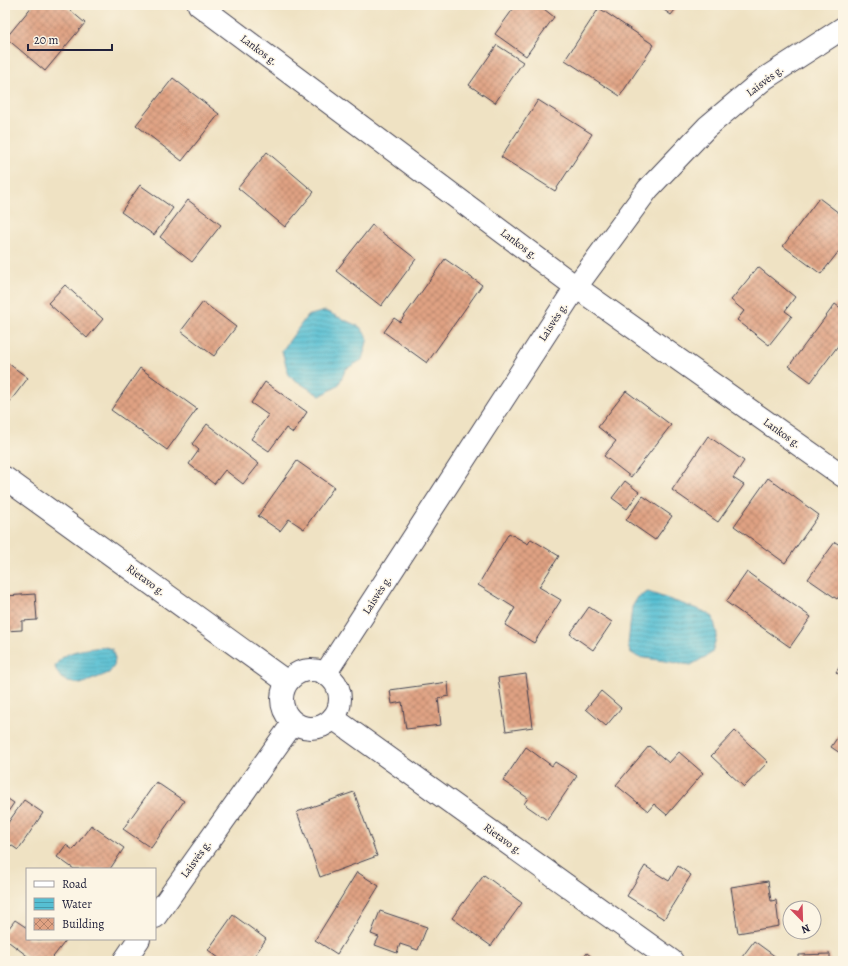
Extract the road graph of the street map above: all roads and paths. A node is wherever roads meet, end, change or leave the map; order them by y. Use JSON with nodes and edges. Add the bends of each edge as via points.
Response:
{"nodes":[{"id":1,"x":199,"y":5,"type":"edge"},
{"id":2,"x":843,"y":28,"type":"edge"},
{"id":3,"x":576,"y":287,"type":"junction"},
{"id":4,"x":843,"y":476,"type":"edge"},
{"id":5,"x":5,"y":478,"type":"edge"},
{"id":6,"x":325,"y":674,"type":"junction"},
{"id":7,"x":287,"y":682,"type":"junction"},
{"id":8,"x":333,"y":718,"type":"junction"},
{"id":9,"x":293,"y":723,"type":"junction"},
{"id":10,"x":156,"y":916,"type":"edge"},
{"id":11,"x":139,"y":940,"type":"edge"},
{"id":12,"x":667,"y":959,"type":"edge"},
{"id":13,"x":124,"y":961,"type":"edge"}],
"edges":[{"from":1,"to":3,"type":"street","name":"Lankos g."},
{"from":2,"to":3,"type":"street","name":"Laisvės g.","via":[[764,79],[707,127],[648,189]]},
{"from":3,"to":4,"type":"street","name":"Lankos g."},
{"from":3,"to":6,"type":"street","name":"Laisvės g."},
{"from":5,"to":7,"type":"street","name":"Rietavo g."},
{"from":6,"to":7,"type":"street","via":[[317,670],[300,671]]},
{"from":6,"to":8,"type":"street","via":[[333,680],[340,699]]},
{"from":7,"to":9,"type":"street","via":[[281,696],[282,704]]},
{"from":8,"to":9,"type":"street","via":[[319,727],[301,727]]},
{"from":8,"to":12,"type":"street","name":"Rietavo g."},
{"from":9,"to":10,"type":"street","name":"Laisvės g."},
{"from":11,"to":13,"type":"street"}]}
